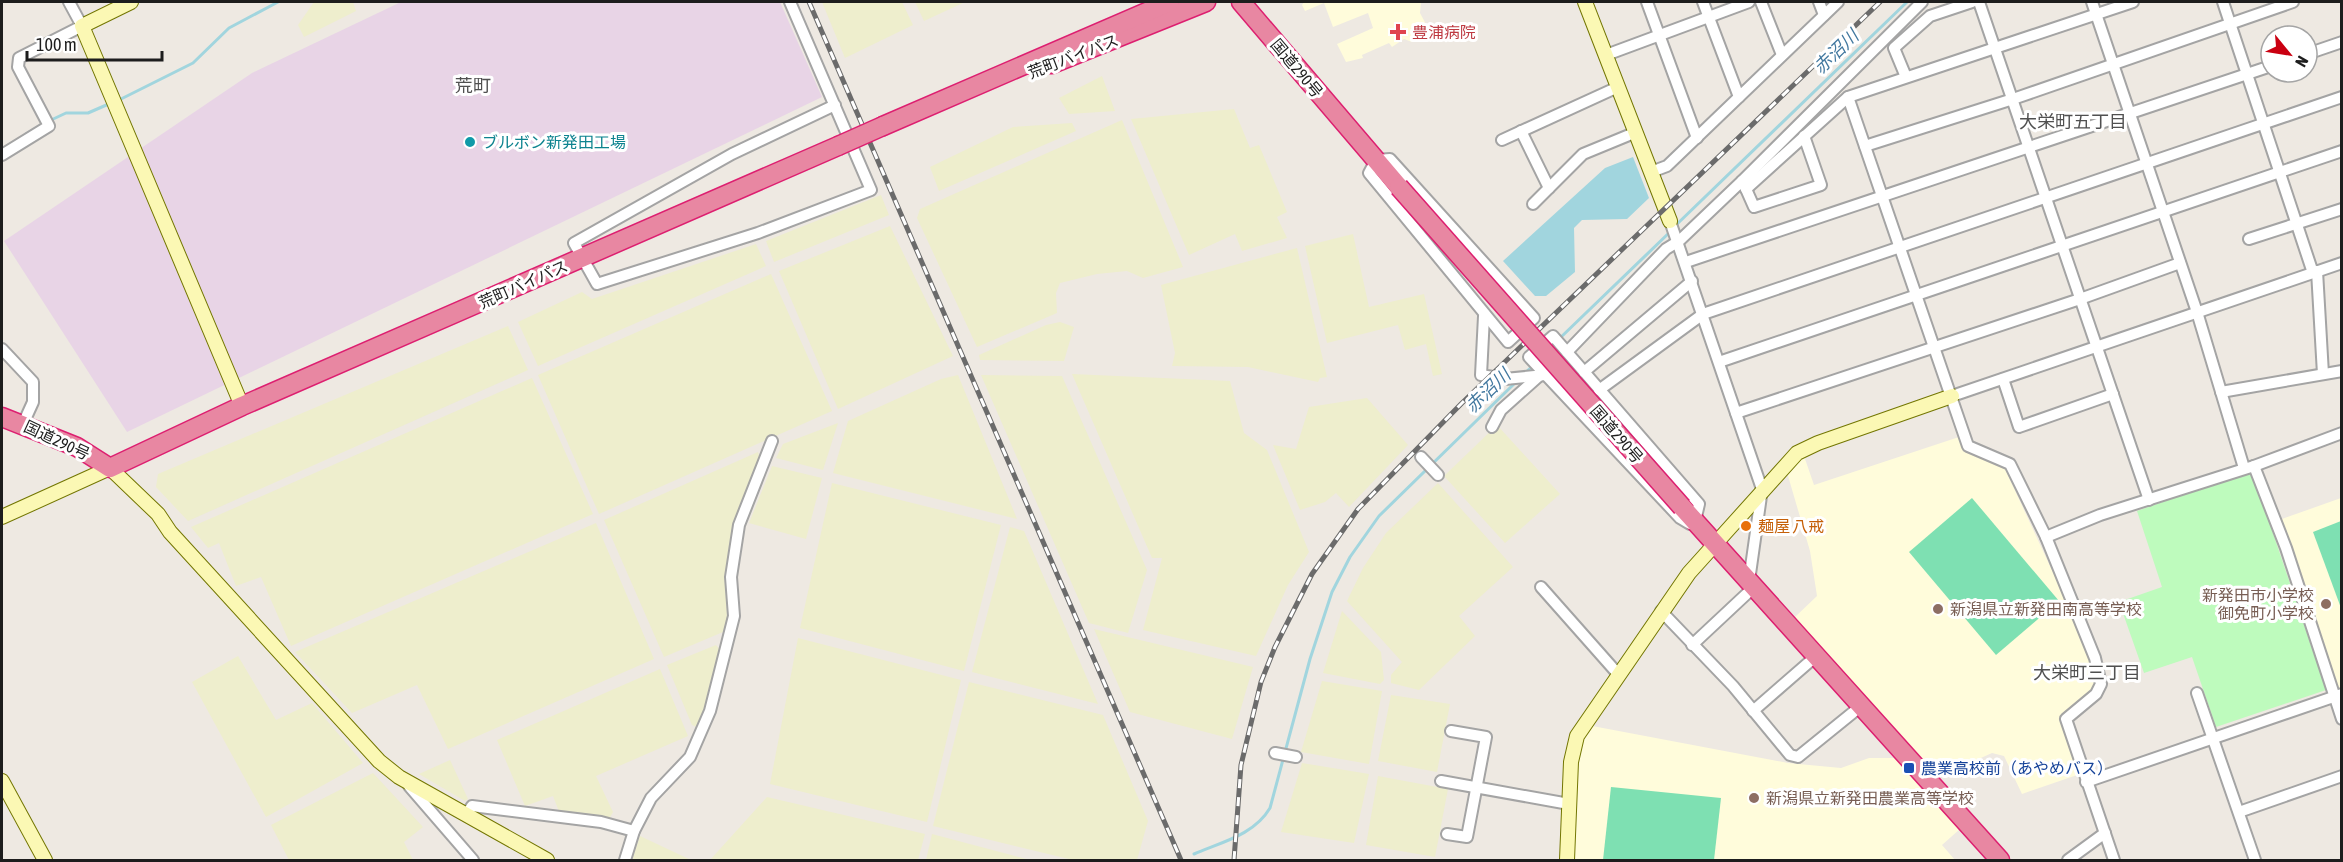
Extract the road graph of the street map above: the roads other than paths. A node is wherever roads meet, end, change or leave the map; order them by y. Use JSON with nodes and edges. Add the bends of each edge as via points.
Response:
{"nodes":[{"id":1,"x":69,"y":2,"type":"edge"},
{"id":2,"x":131,"y":2,"type":"edge"},
{"id":3,"x":790,"y":2,"type":"edge"},
{"id":4,"x":1170,"y":2,"type":"edge"},
{"id":5,"x":1206,"y":2,"type":"edge"},
{"id":6,"x":1241,"y":2,"type":"edge"},
{"id":7,"x":1585,"y":2,"type":"edge"},
{"id":8,"x":1647,"y":2,"type":"edge"},
{"id":9,"x":1703,"y":2,"type":"edge"},
{"id":10,"x":1749,"y":2,"type":"edge"},
{"id":11,"x":1761,"y":2,"type":"edge"},
{"id":12,"x":1819,"y":2,"type":"edge"},
{"id":13,"x":1838,"y":2,"type":"edge"},
{"id":14,"x":1922,"y":2,"type":"edge"},
{"id":15,"x":1971,"y":2,"type":"edge"},
{"id":16,"x":1979,"y":2,"type":"edge"},
{"id":17,"x":2092,"y":2,"type":"edge"},
{"id":18,"x":2133,"y":2,"type":"edge"},
{"id":19,"x":2223,"y":2,"type":"edge"},
{"id":20,"x":2293,"y":2,"type":"edge"},
{"id":21,"x":2096,"y":14,"type":"junction"},
{"id":22,"x":1824,"y":15,"type":"junction"},
{"id":23,"x":1709,"y":16,"type":"junction"},
{"id":24,"x":2230,"y":24,"type":"junction"},
{"id":25,"x":82,"y":26,"type":"junction"},
{"id":26,"x":1659,"y":35,"type":"junction"},
{"id":27,"x":2342,"y":42,"type":"edge"},
{"id":28,"x":1995,"y":47,"type":"junction"},
{"id":29,"x":2319,"y":50,"type":"edge"},
{"id":30,"x":1606,"y":55,"type":"junction"},
{"id":31,"x":1782,"y":55,"type":"junction"},
{"id":32,"x":2113,"y":63,"type":"junction"},
{"id":33,"x":2259,"y":70,"type":"edge"},
{"id":34,"x":2247,"y":74,"type":"junction"},
{"id":35,"x":1906,"y":77,"type":"junction"},
{"id":36,"x":1618,"y":87,"type":"junction"},
{"id":37,"x":1739,"y":97,"type":"junction"},
{"id":38,"x":1848,"y":97,"type":"junction"},
{"id":39,"x":2342,"y":97,"type":"edge"},
{"id":40,"x":2013,"y":99,"type":"junction"},
{"id":41,"x":937,"y":103,"type":"junction"},
{"id":42,"x":835,"y":105,"type":"junction"},
{"id":43,"x":2130,"y":115,"type":"junction"},
{"id":44,"x":2263,"y":123,"type":"junction"},
{"id":45,"x":1521,"y":131,"type":"junction"},
{"id":46,"x":1634,"y":133,"type":"junction"},
{"id":47,"x":1804,"y":136,"type":"junction"},
{"id":48,"x":1697,"y":138,"type":"junction"},
{"id":49,"x":1502,"y":140,"type":"dead end"},
{"id":50,"x":1865,"y":146,"type":"junction"},
{"id":51,"x":2029,"y":147,"type":"junction"},
{"id":52,"x":2342,"y":151,"type":"edge"},
{"id":53,"x":2,"y":155,"type":"edge"},
{"id":54,"x":1376,"y":160,"type":"junction"},
{"id":55,"x":2146,"y":163,"type":"junction"},
{"id":56,"x":1651,"y":172,"type":"junction"},
{"id":57,"x":2279,"y":172,"type":"junction"},
{"id":58,"x":1744,"y":185,"type":"junction"},
{"id":59,"x":1549,"y":189,"type":"junction"},
{"id":60,"x":1882,"y":195,"type":"junction"},
{"id":61,"x":2046,"y":197,"type":"junction"},
{"id":62,"x":1533,"y":204,"type":"dead end"},
{"id":63,"x":2342,"y":209,"type":"edge"},
{"id":64,"x":2162,"y":212,"type":"junction"},
{"id":65,"x":1670,"y":221,"type":"joint"},
{"id":66,"x":2297,"y":225,"type":"junction"},
{"id":67,"x":2249,"y":239,"type":"dead end"},
{"id":68,"x":1679,"y":241,"type":"junction"},
{"id":69,"x":2062,"y":246,"type":"junction"},
{"id":70,"x":1900,"y":247,"type":"junction"},
{"id":71,"x":580,"y":258,"type":"junction"},
{"id":72,"x":1686,"y":262,"type":"junction"},
{"id":73,"x":2180,"y":263,"type":"junction"},
{"id":74,"x":2342,"y":263,"type":"edge"},
{"id":75,"x":2315,"y":272,"type":"junction"},
{"id":76,"x":1692,"y":280,"type":"junction"},
{"id":77,"x":1917,"y":295,"type":"junction"},
{"id":78,"x":2080,"y":299,"type":"junction"},
{"id":79,"x":2197,"y":312,"type":"junction"},
{"id":80,"x":1703,"y":314,"type":"junction"},
{"id":81,"x":1484,"y":316,"type":"junction"},
{"id":82,"x":1934,"y":346,"type":"junction"},
{"id":83,"x":2097,"y":347,"type":"junction"},
{"id":84,"x":2,"y":349,"type":"edge"},
{"id":85,"x":1567,"y":352,"type":"junction"},
{"id":86,"x":1719,"y":362,"type":"junction"},
{"id":87,"x":2342,"y":371,"type":"edge"},
{"id":88,"x":1584,"y":372,"type":"junction"},
{"id":89,"x":2323,"y":374,"type":"junction"},
{"id":90,"x":1542,"y":376,"type":"junction"},
{"id":91,"x":2003,"y":379,"type":"junction"},
{"id":92,"x":1599,"y":390,"type":"junction"},
{"id":93,"x":2221,"y":392,"type":"junction"},
{"id":94,"x":2113,"y":394,"type":"junction"},
{"id":95,"x":1952,"y":396,"type":"junction"},
{"id":96,"x":242,"y":406,"type":"junction"},
{"id":97,"x":1736,"y":413,"type":"junction"},
{"id":98,"x":2,"y":417,"type":"edge"},
{"id":99,"x":22,"y":424,"type":"junction"},
{"id":100,"x":1492,"y":427,"type":"dead end"},
{"id":101,"x":2342,"y":433,"type":"edge"},
{"id":102,"x":772,"y":441,"type":"dead end"},
{"id":103,"x":1421,"y":457,"type":"dead end"},
{"id":104,"x":2249,"y":467,"type":"junction"},
{"id":105,"x":110,"y":468,"type":"junction"},
{"id":106,"x":1438,"y":475,"type":"dead end"},
{"id":107,"x":1762,"y":489,"type":"junction"},
{"id":108,"x":2149,"y":500,"type":"junction"},
{"id":109,"x":2,"y":517,"type":"edge"},
{"id":110,"x":1695,"y":521,"type":"junction"},
{"id":111,"x":2046,"y":537,"type":"junction"},
{"id":112,"x":1714,"y":544,"type":"junction"},
{"id":113,"x":1751,"y":584,"type":"junction"},
{"id":114,"x":1541,"y":587,"type":"dead end"},
{"id":115,"x":1660,"y":611,"type":"junction"},
{"id":116,"x":1692,"y":645,"type":"junction"},
{"id":117,"x":1815,"y":657,"type":"junction"},
{"id":118,"x":1618,"y":674,"type":"junction"},
{"id":119,"x":2198,"y":693,"type":"dead end"},
{"id":120,"x":2337,"y":695,"type":"edge"},
{"id":121,"x":1861,"y":706,"type":"junction"},
{"id":122,"x":1753,"y":711,"type":"junction"},
{"id":123,"x":2342,"y":718,"type":"edge"},
{"id":124,"x":1451,"y":731,"type":"dead end"},
{"id":125,"x":2213,"y":736,"type":"junction"},
{"id":126,"x":1275,"y":753,"type":"dead end"},
{"id":127,"x":1296,"y":757,"type":"dead end"},
{"id":128,"x":2342,"y":776,"type":"edge"},
{"id":129,"x":404,"y":780,"type":"junction"},
{"id":130,"x":2,"y":781,"type":"edge"},
{"id":131,"x":1441,"y":781,"type":"dead end"},
{"id":132,"x":2086,"y":782,"type":"junction"},
{"id":133,"x":1478,"y":789,"type":"junction"},
{"id":134,"x":1569,"y":804,"type":"junction"},
{"id":135,"x":2239,"y":812,"type":"junction"},
{"id":136,"x":466,"y":815,"type":"junction"},
{"id":137,"x":634,"y":831,"type":"junction"},
{"id":138,"x":1447,"y":834,"type":"dead end"},
{"id":139,"x":2105,"y":834,"type":"junction"},
{"id":140,"x":45,"y":861,"type":"edge"},
{"id":141,"x":473,"y":861,"type":"edge"},
{"id":142,"x":547,"y":861,"type":"edge"},
{"id":143,"x":625,"y":861,"type":"edge"},
{"id":144,"x":1568,"y":861,"type":"edge"},
{"id":145,"x":2000,"y":861,"type":"edge"},
{"id":146,"x":2068,"y":861,"type":"edge"},
{"id":147,"x":2114,"y":861,"type":"edge"},
{"id":148,"x":2255,"y":861,"type":"edge"}],
"edges":[{"from":1,"to":25,"type":"street"},
{"from":2,"to":25,"type":"street"},
{"from":3,"to":42,"type":"street"},
{"from":4,"to":41,"type":"highway","name":"荒町バイパス"},
{"from":5,"to":41,"type":"highway","name":"荒町バイパス","via":[[1091,50]]},
{"from":6,"to":54,"type":"highway","name":"国道290号"},
{"from":7,"to":30,"type":"street"},
{"from":8,"to":26,"type":"street"},
{"from":9,"to":23,"type":"street"},
{"from":10,"to":23,"type":"street"},
{"from":11,"to":31,"type":"street"},
{"from":12,"to":22,"type":"street"},
{"from":13,"to":22,"type":"street"},
{"from":14,"to":58,"type":"street"},
{"from":15,"to":35,"type":"street","via":[[1930,16],[1894,48]]},
{"from":16,"to":28,"type":"street"},
{"from":17,"to":21,"type":"street"},
{"from":18,"to":21,"type":"street"},
{"from":19,"to":24,"type":"street"},
{"from":20,"to":24,"type":"street"},
{"from":21,"to":28,"type":"street"},
{"from":21,"to":32,"type":"street"},
{"from":22,"to":31,"type":"street"},
{"from":23,"to":26,"type":"street"},
{"from":23,"to":37,"type":"street"},
{"from":24,"to":32,"type":"street"},
{"from":24,"to":34,"type":"street"},
{"from":25,"to":53,"type":"street","via":[[18,58],[18,67],[49,126]]},
{"from":25,"to":96,"type":"street"},
{"from":26,"to":30,"type":"street"},
{"from":26,"to":48,"type":"street"},
{"from":27,"to":29,"type":"street"},
{"from":28,"to":35,"type":"street"},
{"from":28,"to":40,"type":"street"},
{"from":30,"to":36,"type":"street"},
{"from":31,"to":37,"type":"street"},
{"from":32,"to":40,"type":"street"},
{"from":32,"to":43,"type":"street"},
{"from":33,"to":34,"type":"street"},
{"from":34,"to":43,"type":"street"},
{"from":34,"to":44,"type":"street"},
{"from":35,"to":38,"type":"street"},
{"from":36,"to":45,"type":"street"},
{"from":36,"to":46,"type":"street"},
{"from":37,"to":48,"type":"street"},
{"from":38,"to":47,"type":"street"},
{"from":38,"to":50,"type":"street"},
{"from":39,"to":44,"type":"street"},
{"from":40,"to":50,"type":"street"},
{"from":40,"to":51,"type":"street"},
{"from":41,"to":71,"type":"highway","name":"荒町バイパス","bridge":true},
{"from":42,"to":71,"type":"street","via":[[732,154],[574,243]]},
{"from":42,"to":71,"type":"street","via":[[871,190],[758,233],[597,284]]},
{"from":43,"to":51,"type":"street"},
{"from":43,"to":55,"type":"street"},
{"from":44,"to":55,"type":"street"},
{"from":44,"to":57,"type":"street"},
{"from":45,"to":49,"type":"street"},
{"from":45,"to":59,"type":"street"},
{"from":46,"to":56,"type":"street"},
{"from":46,"to":59,"type":"street","via":[[1583,154]]},
{"from":47,"to":58,"type":"street"},
{"from":47,"to":58,"type":"street","via":[[1821,185],[1754,207]]},
{"from":48,"to":56,"type":"street","via":[[1667,166]]},
{"from":50,"to":60,"type":"street"},
{"from":51,"to":60,"type":"street"},
{"from":51,"to":61,"type":"street"},
{"from":52,"to":57,"type":"street"},
{"from":54,"to":81,"type":"street","via":[[1369,173]]},
{"from":54,"to":81,"type":"street","via":[[1390,159],[1534,318],[1508,342]]},
{"from":54,"to":110,"type":"highway","name":"国道290号","bridge":true},
{"from":55,"to":61,"type":"street"},
{"from":55,"to":64,"type":"street"},
{"from":56,"to":65,"type":"street"},
{"from":57,"to":64,"type":"street"},
{"from":57,"to":66,"type":"street"},
{"from":58,"to":68,"type":"street"},
{"from":59,"to":62,"type":"street"},
{"from":60,"to":70,"type":"street"},
{"from":60,"to":72,"type":"street"},
{"from":61,"to":69,"type":"street"},
{"from":61,"to":70,"type":"street"},
{"from":63,"to":66,"type":"street"},
{"from":64,"to":69,"type":"street"},
{"from":64,"to":73,"type":"street"},
{"from":65,"to":68,"type":"street"},
{"from":66,"to":67,"type":"street"},
{"from":66,"to":75,"type":"street"},
{"from":68,"to":72,"type":"street"},
{"from":68,"to":85,"type":"street","via":[[1666,249]]},
{"from":69,"to":77,"type":"street"},
{"from":69,"to":78,"type":"street"},
{"from":70,"to":77,"type":"street"},
{"from":70,"to":80,"type":"street"},
{"from":71,"to":96,"type":"highway","name":"荒町バイパス"},
{"from":72,"to":76,"type":"street"},
{"from":73,"to":78,"type":"street"},
{"from":73,"to":79,"type":"street"},
{"from":74,"to":75,"type":"street"},
{"from":75,"to":79,"type":"street"},
{"from":75,"to":89,"type":"street"},
{"from":76,"to":80,"type":"street"},
{"from":76,"to":88,"type":"street"},
{"from":77,"to":82,"type":"street"},
{"from":77,"to":86,"type":"street"},
{"from":78,"to":82,"type":"street"},
{"from":78,"to":83,"type":"street"},
{"from":79,"to":83,"type":"street"},
{"from":79,"to":93,"type":"street"},
{"from":80,"to":86,"type":"street"},
{"from":80,"to":92,"type":"street"},
{"from":81,"to":90,"type":"street","via":[[1481,375],[1505,379]]},
{"from":82,"to":95,"type":"street"},
{"from":82,"to":97,"type":"street"},
{"from":83,"to":91,"type":"street"},
{"from":83,"to":94,"type":"street"},
{"from":84,"to":99,"type":"street","via":[[33,382],[33,402]]},
{"from":85,"to":88,"type":"street"},
{"from":85,"to":90,"type":"street","via":[[1554,336],[1539,347],[1529,357]]},
{"from":86,"to":97,"type":"street"},
{"from":87,"to":89,"type":"street"},
{"from":88,"to":92,"type":"street"},
{"from":89,"to":93,"type":"street"},
{"from":90,"to":100,"type":"street","via":[[1502,410]]},
{"from":90,"to":110,"type":"street","via":[[1680,518],[1690,524]]},
{"from":91,"to":94,"type":"street","via":[[2019,427]]},
{"from":91,"to":95,"type":"street"},
{"from":92,"to":110,"type":"street","via":[[1699,504]]},
{"from":93,"to":104,"type":"street"},
{"from":94,"to":108,"type":"street"},
{"from":95,"to":107,"type":"street","via":[[1807,448],[1797,453]]},
{"from":95,"to":111,"type":"street","via":[[1968,446],[2010,464]]},
{"from":96,"to":105,"type":"highway","name":"荒町バイパス"},
{"from":97,"to":107,"type":"street"},
{"from":98,"to":99,"type":"highway","name":"国道290号"},
{"from":99,"to":105,"type":"highway","name":"国道290号","via":[[77,447]]},
{"from":101,"to":104,"type":"street"},
{"from":102,"to":137,"type":"street","via":[[739,525],[731,577],[734,616],[710,711],[690,757],[651,798]]},
{"from":103,"to":106,"type":"street"},
{"from":104,"to":108,"type":"street"},
{"from":104,"to":120,"type":"street","via":[[2286,548]]},
{"from":105,"to":109,"type":"street"},
{"from":105,"to":129,"type":"street","via":[[158,514],[170,532],[379,761]]},
{"from":107,"to":112,"type":"street"},
{"from":107,"to":113,"type":"street"},
{"from":108,"to":111,"type":"street"},
{"from":110,"to":112,"type":"highway","name":"国道290号"},
{"from":111,"to":132,"type":"street","via":[[2095,657],[2101,684],[2096,694],[2066,719]]},
{"from":112,"to":113,"type":"highway","name":"国道290号"},
{"from":112,"to":115,"type":"street"},
{"from":113,"to":116,"type":"street"},
{"from":113,"to":117,"type":"highway","name":"国道290号"},
{"from":114,"to":118,"type":"street"},
{"from":115,"to":116,"type":"street"},
{"from":115,"to":118,"type":"street"},
{"from":116,"to":122,"type":"street"},
{"from":117,"to":121,"type":"highway","name":"国道290号"},
{"from":117,"to":122,"type":"street"},
{"from":118,"to":134,"type":"street","via":[[1577,736]]},
{"from":119,"to":125,"type":"street"},
{"from":120,"to":123,"type":"street"},
{"from":120,"to":125,"type":"street"},
{"from":121,"to":122,"type":"street","via":[[1798,757],[1790,755]]},
{"from":121,"to":145,"type":"highway","name":"国道290号"},
{"from":124,"to":133,"type":"street","via":[[1486,737]]},
{"from":125,"to":132,"type":"street"},
{"from":125,"to":135,"type":"street"},
{"from":126,"to":127,"type":"street"},
{"from":128,"to":135,"type":"street"},
{"from":129,"to":136,"type":"street"},
{"from":129,"to":141,"type":"street"},
{"from":130,"to":140,"type":"street"},
{"from":131,"to":133,"type":"street"},
{"from":132,"to":139,"type":"street"},
{"from":133,"to":134,"type":"street"},
{"from":133,"to":138,"type":"street","via":[[1467,837]]},
{"from":134,"to":144,"type":"street"},
{"from":135,"to":148,"type":"street"},
{"from":136,"to":137,"type":"street","via":[[472,806],[601,822]]},
{"from":136,"to":142,"type":"street"},
{"from":137,"to":143,"type":"street"},
{"from":139,"to":146,"type":"street"},
{"from":139,"to":147,"type":"street"}]}
